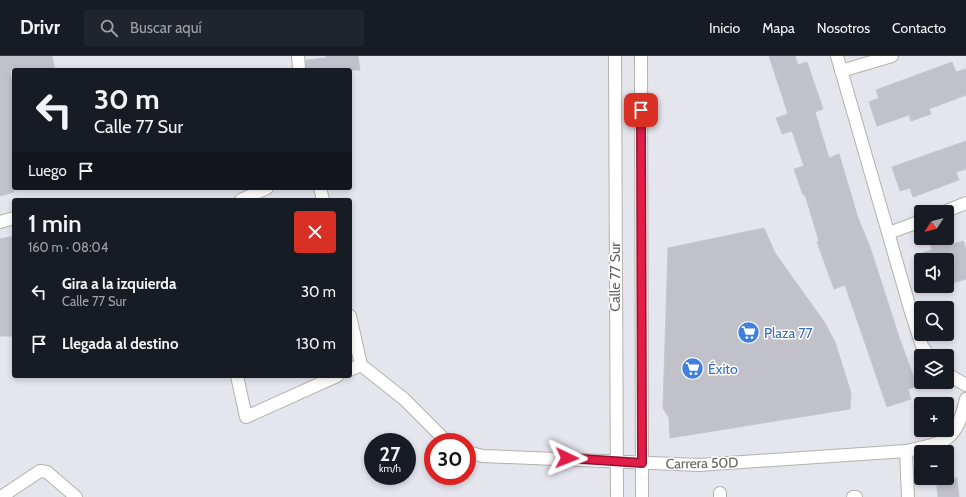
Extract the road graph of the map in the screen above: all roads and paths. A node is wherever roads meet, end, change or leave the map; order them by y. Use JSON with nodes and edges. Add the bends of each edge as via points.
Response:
{"nodes":[{"id":1,"x":615,"y":56,"type":"edge"},
{"id":2,"x":641,"y":56,"type":"edge"},
{"id":3,"x":837,"y":56,"type":"edge"},
{"id":4,"x":892,"y":56,"type":"edge"},
{"id":5,"x":841,"y":71,"type":"junction"},
{"id":6,"x":262,"y":190,"type":"edge"},
{"id":7,"x":245,"y":198,"type":"edge"},
{"id":8,"x":966,"y":203,"type":"edge"},
{"id":9,"x":954,"y":208,"type":"edge"},
{"id":10,"x":12,"y":219,"type":"edge"},
{"id":11,"x":0,"y":222,"type":"edge"},
{"id":12,"x":914,"y":224,"type":"edge"},
{"id":13,"x":890,"y":233,"type":"junction"},
{"id":14,"x":352,"y":325,"type":"edge"},
{"id":15,"x":924,"y":349,"type":"edge"},
{"id":16,"x":361,"y":365,"type":"junction"},
{"id":17,"x":352,"y":369,"type":"edge"},
{"id":18,"x":237,"y":378,"type":"edge"},
{"id":19,"x":334,"y":378,"type":"edge"},
{"id":20,"x":954,"y":378,"type":"edge"},
{"id":21,"x":966,"y":385,"type":"edge"},
{"id":22,"x":966,"y":399,"type":"edge"},
{"id":23,"x":438,"y":433,"type":"edge"},
{"id":24,"x":906,"y":451,"type":"junction"},
{"id":25,"x":476,"y":454,"type":"edge"},
{"id":26,"x":617,"y":461,"type":"junction"},
{"id":27,"x":642,"y":463,"type":"junction"},
{"id":28,"x":1,"y":497,"type":"edge"},
{"id":29,"x":76,"y":497,"type":"edge"},
{"id":30,"x":617,"y":497,"type":"edge"},
{"id":31,"x":642,"y":497,"type":"edge"},
{"id":32,"x":908,"y":497,"type":"edge"}],
"edges":[{"from":1,"to":26,"type":"street","name":"Calle 77 Sur"},
{"from":2,"to":27,"type":"street","name":"Calle 77 Sur"},
{"from":3,"to":5,"type":"street"},
{"from":4,"to":5,"type":"street"},
{"from":5,"to":13,"type":"street"},
{"from":6,"to":7,"type":"street"},
{"from":8,"to":9,"type":"street"},
{"from":10,"to":11,"type":"street"},
{"from":12,"to":13,"type":"street"},
{"from":13,"to":15,"type":"street","via":[[911,312]]},
{"from":14,"to":16,"type":"street"},
{"from":16,"to":17,"type":"street"},
{"from":16,"to":23,"type":"street","via":[[404,399]]},
{"from":18,"to":19,"type":"street","via":[[246,417]]},
{"from":20,"to":21,"type":"street"},
{"from":22,"to":24,"type":"street","name":"Carrera 50D","via":[[961,420],[951,436],[936,444]]},
{"from":24,"to":27,"type":"street","name":"Carrera 50D","via":[[699,465]]},
{"from":24,"to":32,"type":"street"},
{"from":25,"to":26,"type":"street","name":"Carrera 50D"},
{"from":26,"to":27,"type":"street","name":"Carrera 50D"},
{"from":26,"to":30,"type":"street","name":"Calle 77 Sur"},
{"from":27,"to":31,"type":"street","name":"Calle 77 Sur"},
{"from":28,"to":29,"type":"street","via":[[40,471],[47,472]]}]}
